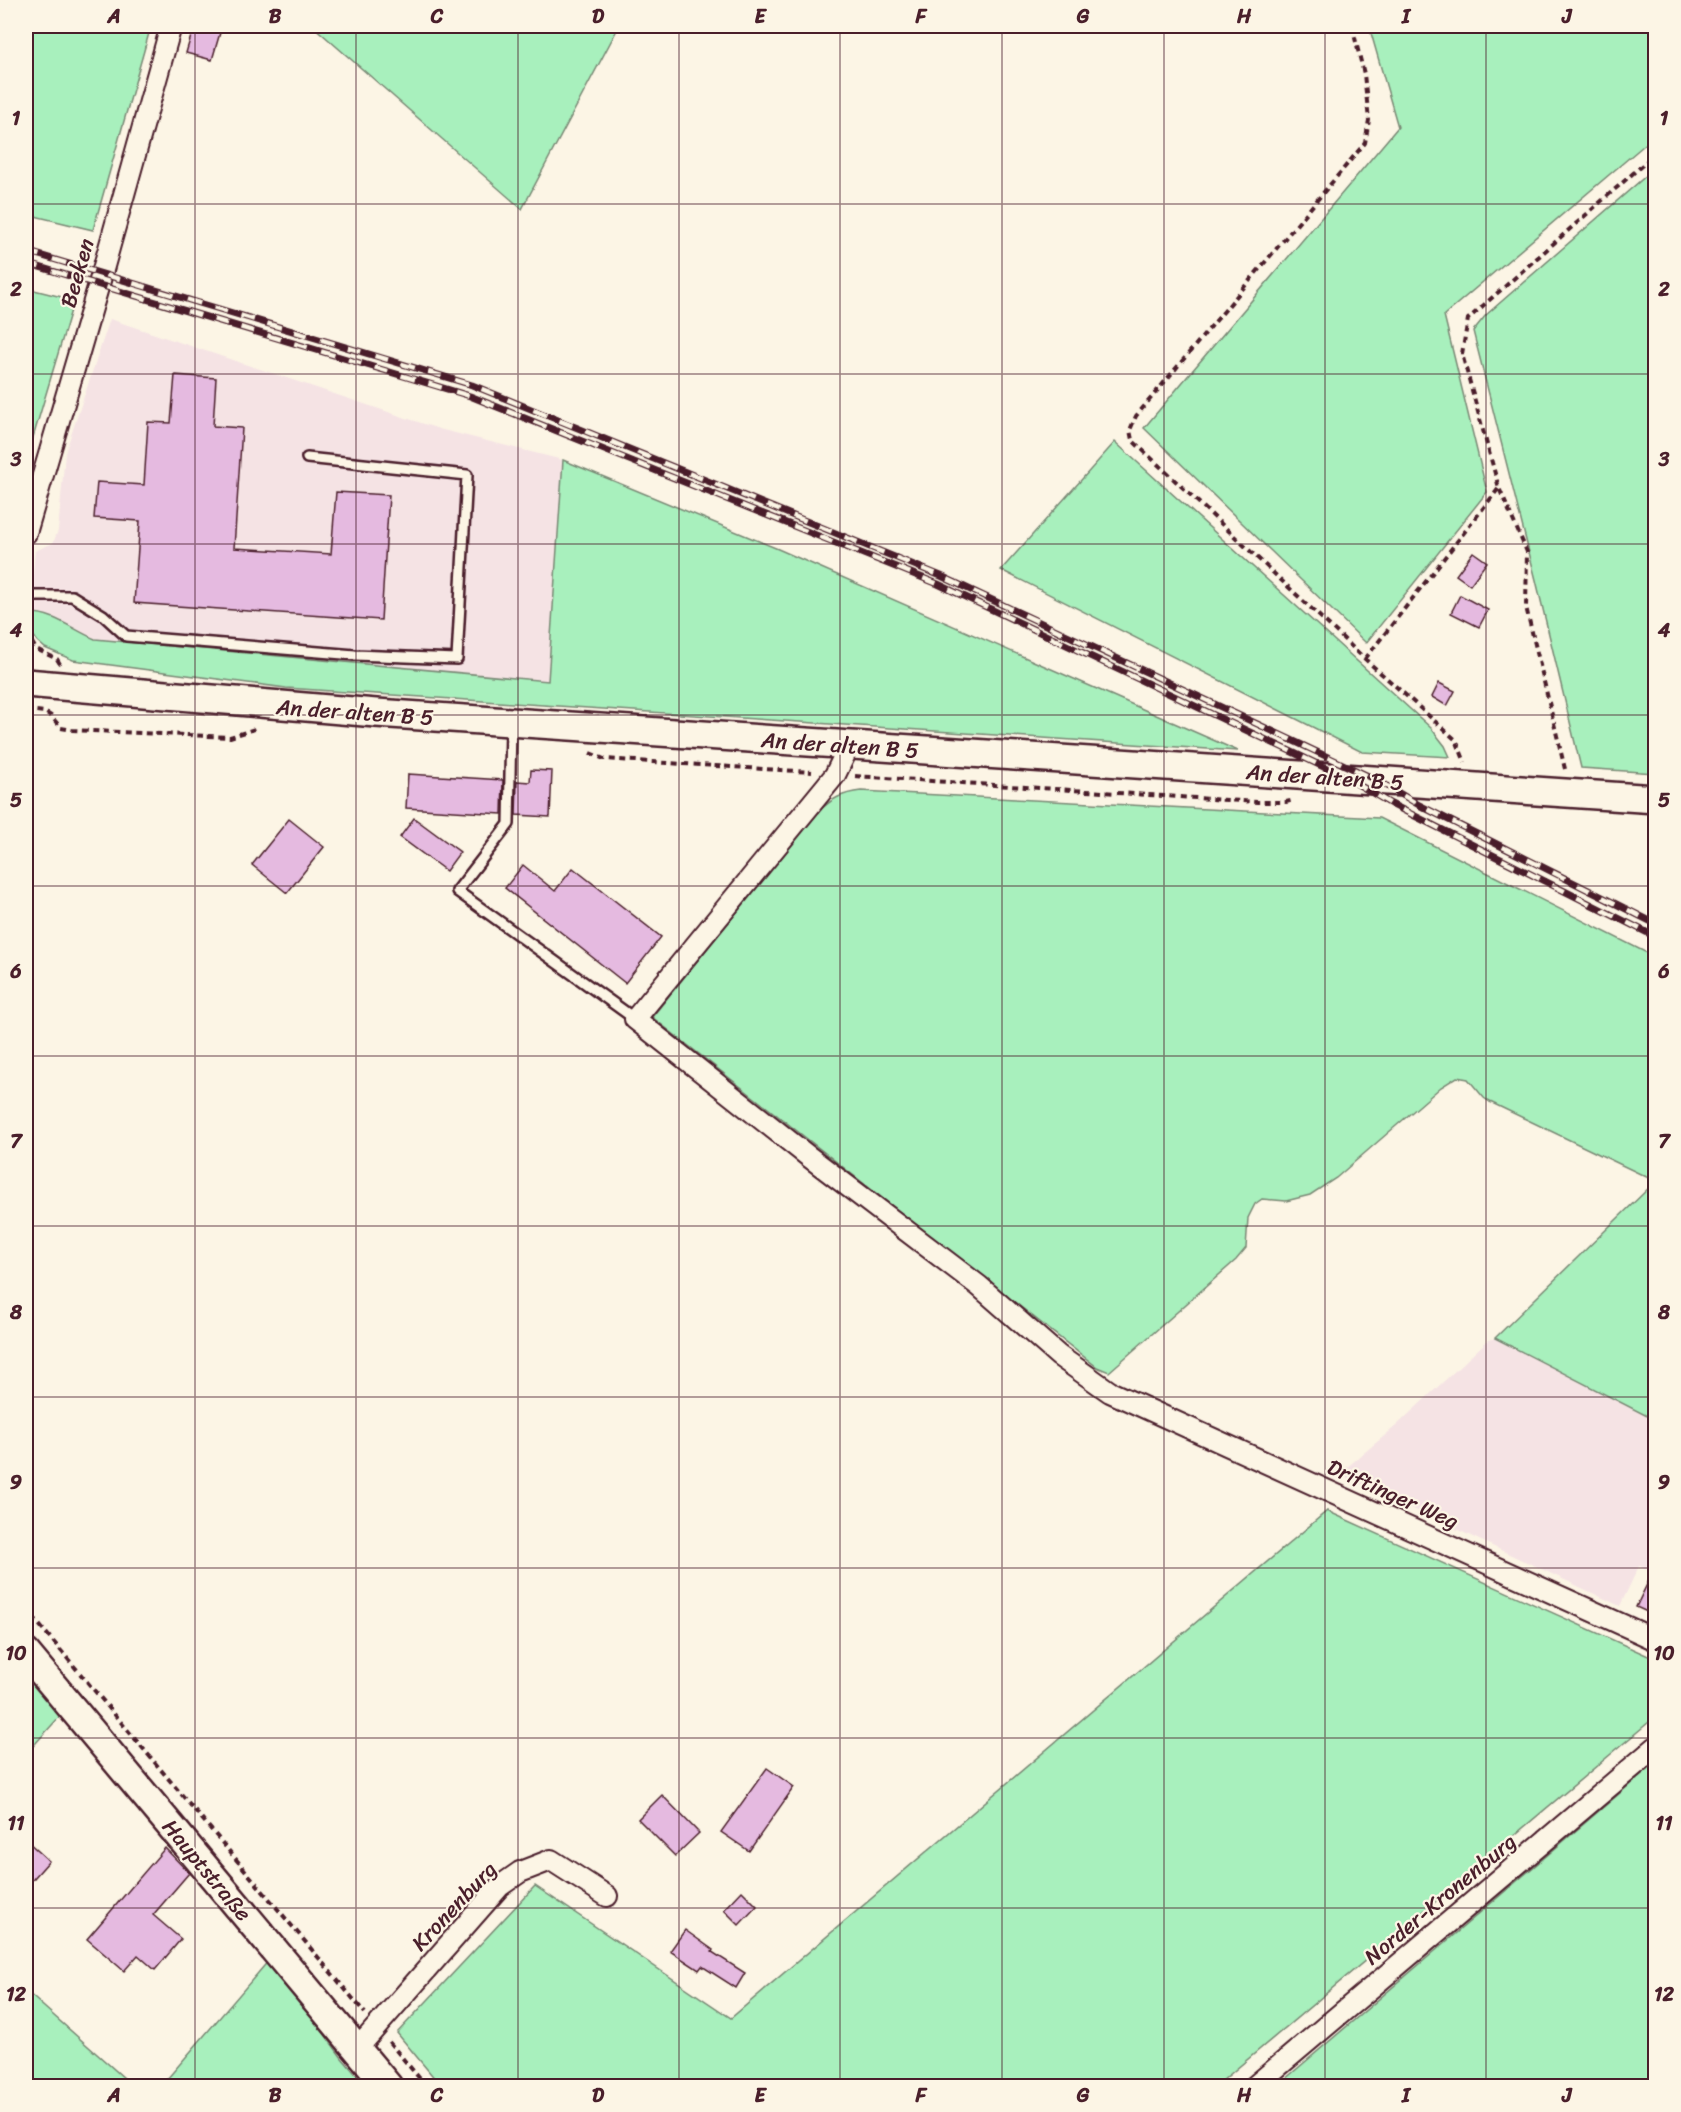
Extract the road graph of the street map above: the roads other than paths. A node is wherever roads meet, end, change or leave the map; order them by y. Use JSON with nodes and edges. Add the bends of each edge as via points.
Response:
{"nodes":[{"id":1,"x":171,"y":26,"type":"edge"},
{"id":2,"x":307,"y":458,"type":"dead end"},
{"id":3,"x":26,"y":533,"type":"edge"},
{"id":4,"x":26,"y":596,"type":"edge"},
{"id":5,"x":26,"y":683,"type":"edge"},
{"id":6,"x":512,"y":723,"type":"junction"},
{"id":7,"x":849,"y":746,"type":"junction"},
{"id":8,"x":1656,"y":800,"type":"edge"},
{"id":9,"x":635,"y":1019,"type":"junction"},
{"id":10,"x":1656,"y":1640,"type":"edge"},
{"id":11,"x":26,"y":1653,"type":"edge"},
{"id":12,"x":1656,"y":1748,"type":"edge"},
{"id":13,"x":607,"y":1896,"type":"dead end"},
{"id":14,"x":357,"y":2049,"type":"junction"},
{"id":15,"x":388,"y":2086,"type":"edge"},
{"id":16,"x":1255,"y":2086,"type":"edge"}],
"edges":[{"from":1,"to":3,"type":"street","name":"Beeken"},
{"from":2,"to":4,"type":"lane","via":[[467,475],[457,659],[355,656],[126,636],[103,615],[72,596]]},
{"from":5,"to":6,"type":"main road","name":"An der alten B 5"},
{"from":6,"to":7,"type":"main road","name":"An der alten B 5"},
{"from":6,"to":9,"type":"lane","via":[[508,824],[457,891]]},
{"from":7,"to":8,"type":"main road","name":"An der alten B 5"},
{"from":7,"to":9,"type":"street","via":[[835,774]]},
{"from":9,"to":10,"type":"street","name":"Driftinger Weg","via":[[979,1286],[1059,1356],[1110,1392]]},
{"from":11,"to":14,"type":"main road","name":"Hauptstraße"},
{"from":12,"to":16,"type":"street","name":"Norder-Kronenburg"},
{"from":13,"to":14,"type":"street","name":"Kronenburg","via":[[551,1860],[520,1872],[500,1886]]},
{"from":14,"to":15,"type":"main road","name":"Hauptstraße"}]}
